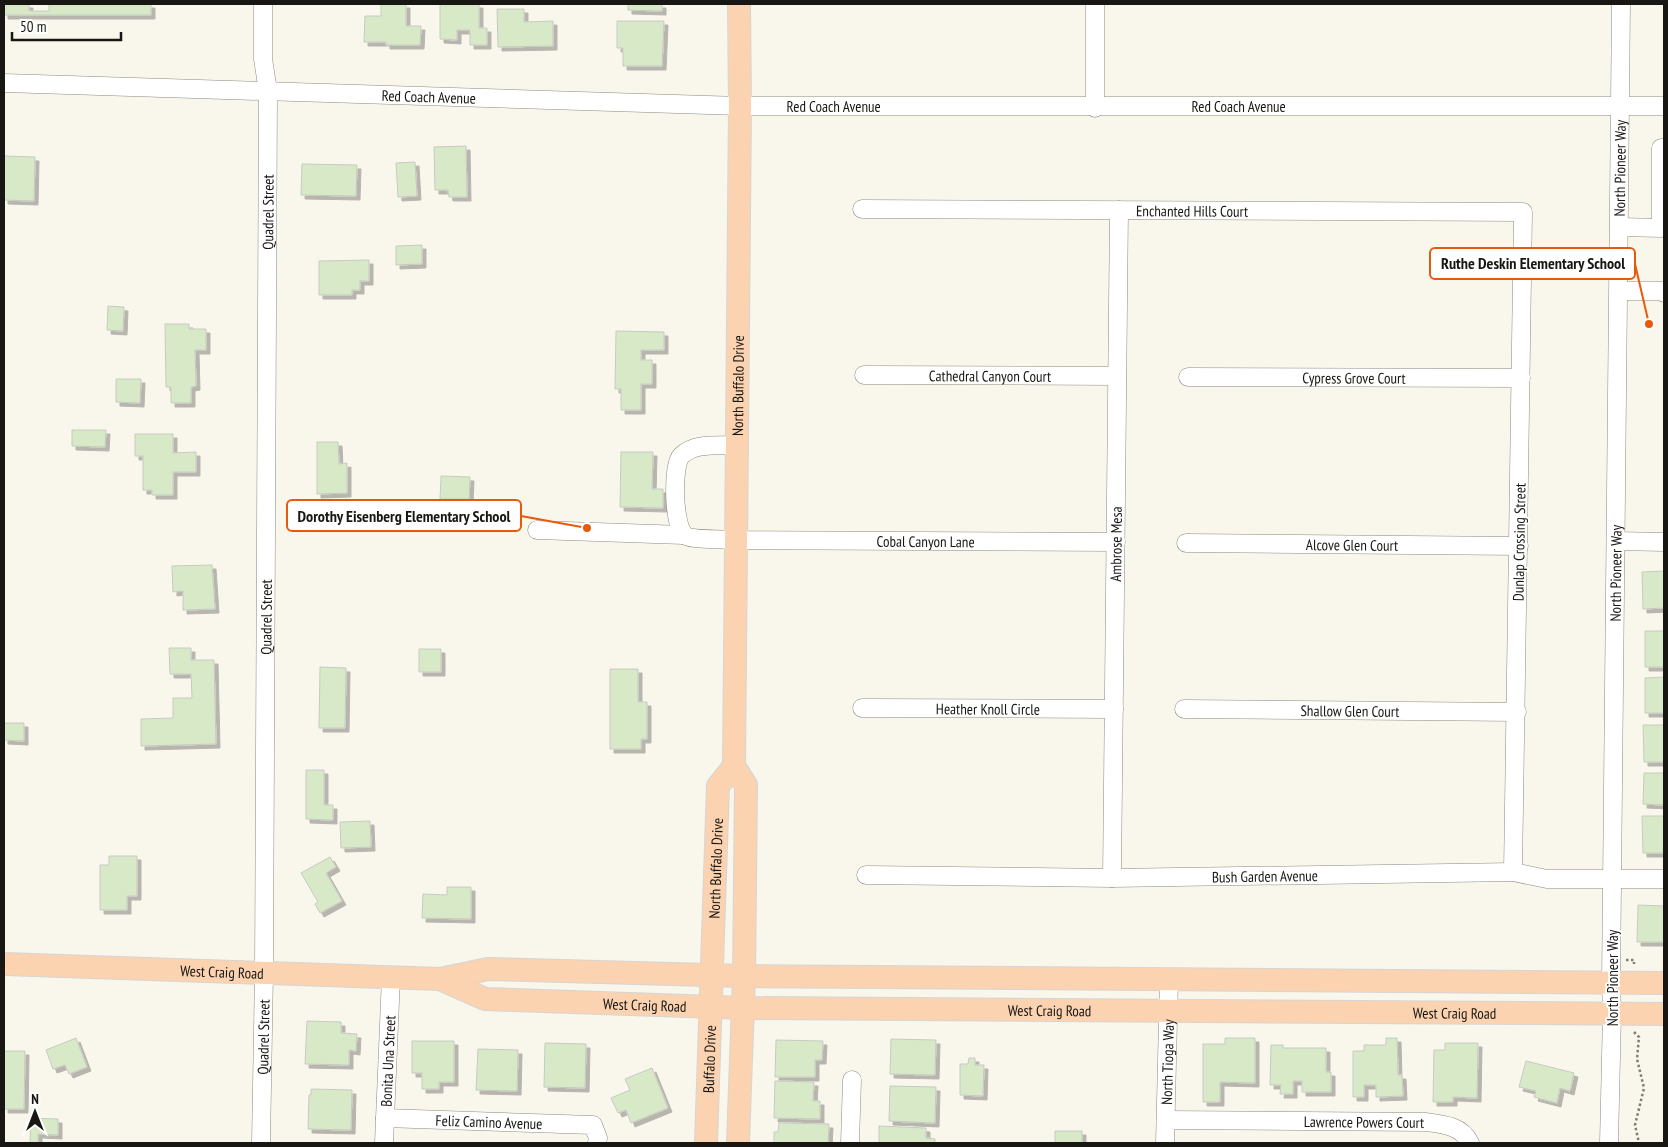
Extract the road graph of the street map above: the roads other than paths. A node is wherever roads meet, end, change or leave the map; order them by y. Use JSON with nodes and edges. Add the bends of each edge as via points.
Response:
{"nodes":[{"id":1,"x":263,"y":4,"type":"edge"},
{"id":2,"x":275,"y":4,"type":"edge"},
{"id":3,"x":739,"y":4,"type":"edge"},
{"id":4,"x":1095,"y":4,"type":"edge"},
{"id":5,"x":1621,"y":4,"type":"edge"},
{"id":6,"x":4,"y":83,"type":"edge"},
{"id":7,"x":268,"y":91,"type":"junction"},
{"id":8,"x":740,"y":106,"type":"junction"},
{"id":9,"x":1620,"y":106,"type":"junction"},
{"id":10,"x":1664,"y":106,"type":"edge"},
{"id":11,"x":1095,"y":108,"type":"junction"},
{"id":12,"x":1664,"y":148,"type":"edge"},
{"id":13,"x":862,"y":208,"type":"dead end"},
{"id":14,"x":1119,"y":210,"type":"junction"},
{"id":15,"x":1523,"y":212,"type":"joint"},
{"id":16,"x":1620,"y":227,"type":"junction"},
{"id":17,"x":1662,"y":228,"type":"edge"},
{"id":18,"x":1619,"y":291,"type":"junction"},
{"id":19,"x":1664,"y":293,"type":"edge"},
{"id":20,"x":864,"y":375,"type":"dead end"},
{"id":21,"x":1117,"y":376,"type":"junction"},
{"id":22,"x":1188,"y":377,"type":"dead end"},
{"id":23,"x":1521,"y":378,"type":"junction"},
{"id":24,"x":737,"y":445,"type":"junction"},
{"id":25,"x":537,"y":530,"type":"dead end"},
{"id":26,"x":684,"y":535,"type":"junction"},
{"id":27,"x":736,"y":540,"type":"junction"},
{"id":28,"x":1116,"y":542,"type":"junction"},
{"id":29,"x":1616,"y":542,"type":"junction"},
{"id":30,"x":1664,"y":542,"type":"edge"},
{"id":31,"x":1186,"y":543,"type":"dead end"},
{"id":32,"x":1519,"y":546,"type":"junction"},
{"id":33,"x":862,"y":708,"type":"dead end"},
{"id":34,"x":1114,"y":709,"type":"junction"},
{"id":35,"x":1184,"y":709,"type":"dead end"},
{"id":36,"x":1517,"y":712,"type":"junction"},
{"id":37,"x":734,"y":766,"type":"junction"},
{"id":38,"x":1513,"y":872,"type":"junction"},
{"id":39,"x":866,"y":875,"type":"dead end"},
{"id":40,"x":1112,"y":878,"type":"junction"},
{"id":41,"x":1613,"y":879,"type":"junction"},
{"id":42,"x":1664,"y":880,"type":"edge"},
{"id":43,"x":4,"y":964,"type":"edge"},
{"id":44,"x":264,"y":972,"type":"junction"},
{"id":45,"x":713,"y":976,"type":"junction"},
{"id":46,"x":744,"y":976,"type":"junction"},
{"id":47,"x":390,"y":977,"type":"junction"},
{"id":48,"x":440,"y":979,"type":"junction"},
{"id":49,"x":1169,"y":979,"type":"junction"},
{"id":50,"x":1611,"y":982,"type":"junction"},
{"id":51,"x":1664,"y":983,"type":"edge"},
{"id":52,"x":712,"y":1006,"type":"junction"},
{"id":53,"x":743,"y":1008,"type":"junction"},
{"id":54,"x":1168,"y":1010,"type":"junction"},
{"id":55,"x":1612,"y":1014,"type":"junction"},
{"id":56,"x":1664,"y":1014,"type":"edge"},
{"id":57,"x":852,"y":1080,"type":"dead end"},
{"id":58,"x":385,"y":1118,"type":"junction"},
{"id":59,"x":1166,"y":1120,"type":"junction"},
{"id":60,"x":261,"y":1143,"type":"edge"},
{"id":61,"x":384,"y":1143,"type":"edge"},
{"id":62,"x":597,"y":1143,"type":"edge"},
{"id":63,"x":706,"y":1143,"type":"edge"},
{"id":64,"x":738,"y":1143,"type":"edge"},
{"id":65,"x":850,"y":1143,"type":"edge"},
{"id":66,"x":1165,"y":1143,"type":"edge"},
{"id":67,"x":1470,"y":1143,"type":"edge"},
{"id":68,"x":1609,"y":1143,"type":"edge"}],
"edges":[{"from":1,"to":7,"type":"street","name":"Quadrel Street","via":[[263,59]]},
{"from":2,"to":7,"type":"street","name":"Quadrel Street","via":[[274,59]]},
{"from":3,"to":8,"type":"main road","name":"North Buffalo Drive"},
{"from":4,"to":11,"type":"street"},
{"from":5,"to":9,"type":"street","name":"North Pioneer Way"},
{"from":6,"to":7,"type":"street","name":"Red Coach Avenue"},
{"from":7,"to":8,"type":"street","name":"Red Coach Avenue"},
{"from":7,"to":44,"type":"street","name":"Quadrel Street"},
{"from":8,"to":11,"type":"street","name":"Red Coach Avenue"},
{"from":8,"to":24,"type":"main road","name":"North Buffalo Drive"},
{"from":9,"to":10,"type":"street","name":"Red Coach Avenue"},
{"from":9,"to":11,"type":"street","name":"Red Coach Avenue"},
{"from":9,"to":16,"type":"street","name":"North Pioneer Way"},
{"from":12,"to":17,"type":"street","via":[[1661,148]]},
{"from":13,"to":14,"type":"street","name":"Enchanted Hills Court"},
{"from":14,"to":15,"type":"street","name":"Enchanted Hills Court"},
{"from":14,"to":21,"type":"street","name":"Ambrose Mesa"},
{"from":15,"to":23,"type":"street","name":"Dunlap Crossing Street"},
{"from":16,"to":17,"type":"street"},
{"from":16,"to":18,"type":"street","name":"North Pioneer Way"},
{"from":18,"to":19,"type":"street"},
{"from":18,"to":29,"type":"street","name":"North Pioneer Way"},
{"from":20,"to":21,"type":"street","name":"Cathedral Canyon Court"},
{"from":21,"to":28,"type":"street","name":"Ambrose Mesa"},
{"from":22,"to":23,"type":"street","name":"Cypress Grove Court"},
{"from":23,"to":32,"type":"street","name":"Dunlap Crossing Street"},
{"from":24,"to":26,"type":"street","via":[[695,447],[679,458],[676,465],[676,513],[679,530]]},
{"from":24,"to":27,"type":"main road","name":"North Buffalo Drive"},
{"from":25,"to":26,"type":"street","name":"Cobal Canyon Lane"},
{"from":26,"to":27,"type":"street","name":"Cobal Canyon Lane"},
{"from":27,"to":28,"type":"street","name":"Cobal Canyon Lane"},
{"from":27,"to":37,"type":"main road","name":"North Buffalo Drive"},
{"from":28,"to":34,"type":"street","name":"Ambrose Mesa"},
{"from":29,"to":30,"type":"street"},
{"from":29,"to":41,"type":"street","name":"North Pioneer Way"},
{"from":31,"to":32,"type":"street","name":"Alcove Glen Court"},
{"from":32,"to":36,"type":"street","name":"Dunlap Crossing Street"},
{"from":33,"to":34,"type":"street","name":"Heather Knoll Circle"},
{"from":34,"to":40,"type":"street","name":"Ambrose Mesa"},
{"from":35,"to":36,"type":"street","name":"Shallow Glen Court"},
{"from":36,"to":38,"type":"street","name":"Dunlap Crossing Street"},
{"from":37,"to":45,"type":"main road","name":"North Buffalo Drive","via":[[718,786]]},
{"from":37,"to":46,"type":"main road","name":"North Buffalo Drive","via":[[746,785]]},
{"from":38,"to":40,"type":"street","name":"Bush Garden Avenue"},
{"from":38,"to":41,"type":"street","name":"Bush Garden Avenue","via":[[1547,879]]},
{"from":39,"to":40,"type":"street","name":"Bush Garden Avenue"},
{"from":41,"to":42,"type":"street","name":"Bush Garden Avenue"},
{"from":41,"to":50,"type":"street","name":"North Pioneer Way"},
{"from":43,"to":44,"type":"main road","name":"West Craig Road"},
{"from":44,"to":47,"type":"main road","name":"West Craig Road"},
{"from":44,"to":60,"type":"street","name":"Quadrel Street"},
{"from":45,"to":46,"type":"main road","name":"West Craig Road"},
{"from":45,"to":48,"type":"main road","name":"West Craig Road","via":[[488,969]]},
{"from":45,"to":52,"type":"main road","name":"Buffalo Drive"},
{"from":46,"to":49,"type":"main road","name":"West Craig Road"},
{"from":46,"to":53,"type":"main road"},
{"from":47,"to":48,"type":"main road","name":"West Craig Road"},
{"from":47,"to":58,"type":"street","name":"Bonita Una Street"},
{"from":48,"to":52,"type":"main road","name":"West Craig Road","via":[[485,999]]},
{"from":49,"to":50,"type":"main road","name":"West Craig Road"},
{"from":49,"to":54,"type":"street","name":"North Tioga Way"},
{"from":50,"to":51,"type":"main road","name":"West Craig Road"},
{"from":50,"to":55,"type":"street","name":"North Pioneer Way"},
{"from":52,"to":53,"type":"main road","name":"West Craig Road"},
{"from":52,"to":63,"type":"main road","name":"Buffalo Drive"},
{"from":53,"to":54,"type":"main road","name":"West Craig Road"},
{"from":53,"to":64,"type":"main road"},
{"from":54,"to":55,"type":"main road","name":"West Craig Road"},
{"from":54,"to":59,"type":"street","name":"North Tioga Way"},
{"from":55,"to":56,"type":"main road","name":"West Craig Road"},
{"from":55,"to":68,"type":"street","name":"North Pioneer Way"},
{"from":57,"to":65,"type":"street"},
{"from":58,"to":61,"type":"street","name":"Bonita Una Street"},
{"from":58,"to":62,"type":"street","name":"Feliz Camino Avenue","via":[[593,1125]]},
{"from":59,"to":66,"type":"street","name":"North Tioga Way"},
{"from":59,"to":67,"type":"street","name":"Lawrence Powers Court","via":[[1444,1124],[1459,1130]]}]}
